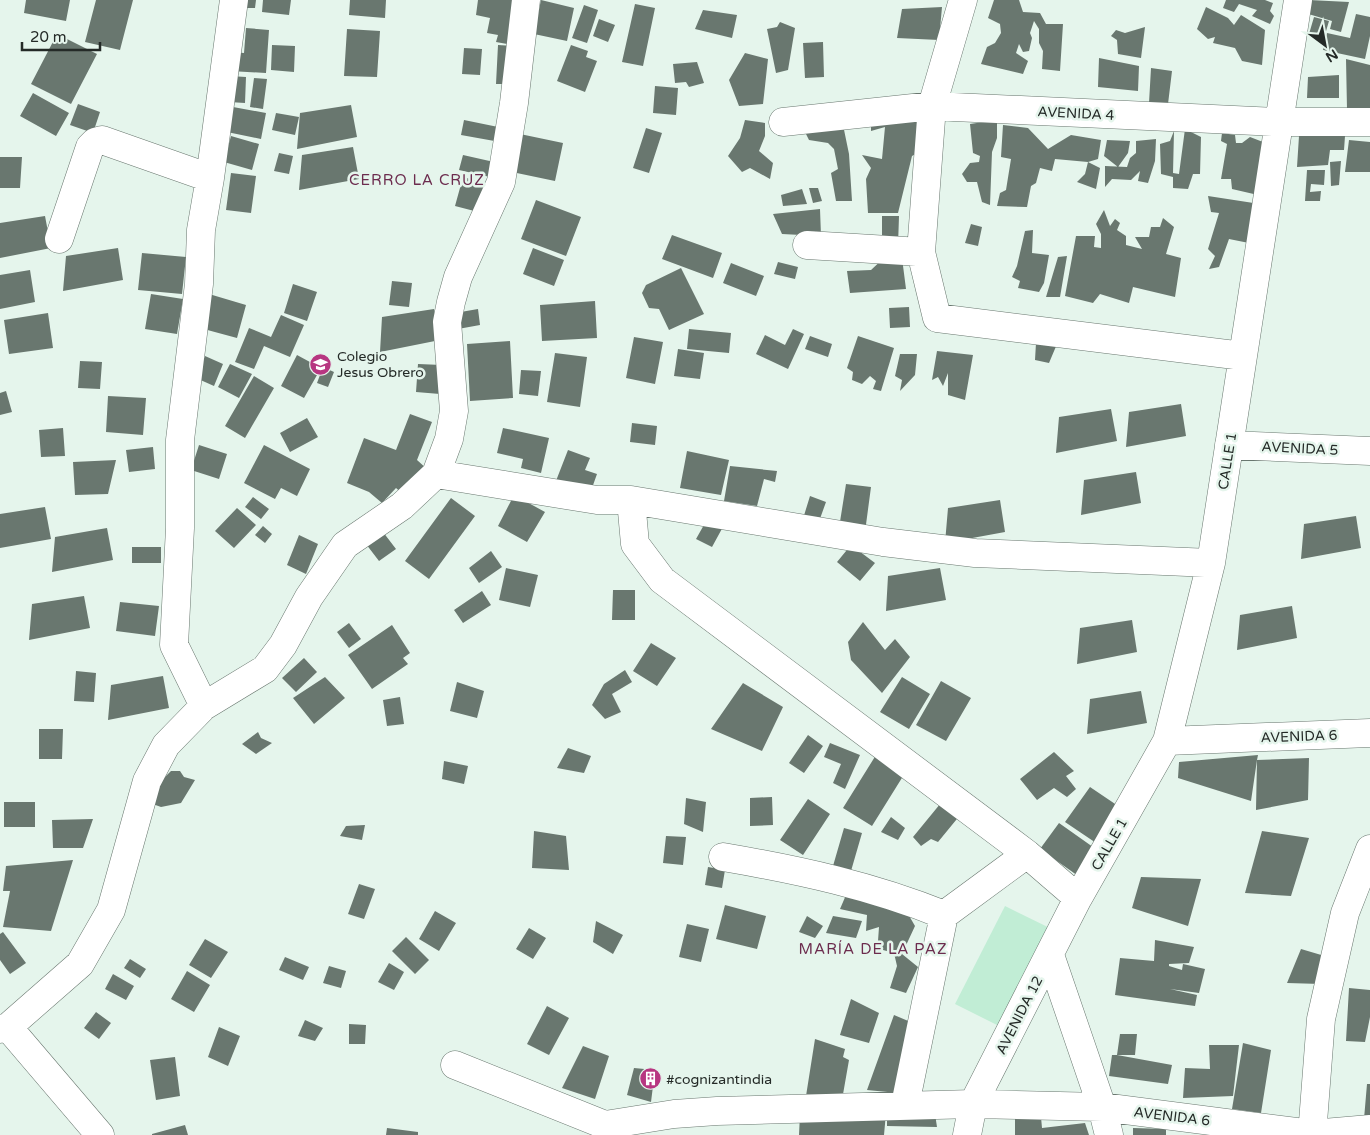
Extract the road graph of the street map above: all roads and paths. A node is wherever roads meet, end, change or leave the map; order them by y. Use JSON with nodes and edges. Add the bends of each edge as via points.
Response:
{"nodes":[{"id":1,"x":234,"y":0,"type":"edge"},
{"id":2,"x":526,"y":0,"type":"edge"},
{"id":3,"x":963,"y":0,"type":"edge"},
{"id":4,"x":1298,"y":0,"type":"edge"},
{"id":5,"x":932,"y":106,"type":"junction"},
{"id":6,"x":783,"y":122,"type":"dead end"},
{"id":7,"x":1278,"y":122,"type":"junction"},
{"id":8,"x":1370,"y":122,"type":"edge"},
{"id":9,"x":210,"y":178,"type":"junction"},
{"id":10,"x":59,"y":239,"type":"dead end"},
{"id":11,"x":807,"y":245,"type":"dead end"},
{"id":12,"x":920,"y":252,"type":"junction"},
{"id":13,"x":1243,"y":356,"type":"junction"},
{"id":14,"x":1230,"y":445,"type":"junction"},
{"id":15,"x":1370,"y":452,"type":"edge"},
{"id":16,"x":436,"y":474,"type":"junction"},
{"id":17,"x":631,"y":500,"type":"junction"},
{"id":18,"x":1211,"y":562,"type":"junction"},
{"id":19,"x":204,"y":706,"type":"junction"},
{"id":20,"x":1370,"y":733,"type":"edge"},
{"id":21,"x":1167,"y":741,"type":"junction"},
{"id":22,"x":1370,"y":849,"type":"edge"},
{"id":23,"x":1027,"y":854,"type":"junction"},
{"id":24,"x":723,"y":856,"type":"dead end"},
{"id":25,"x":1078,"y":898,"type":"junction"},
{"id":26,"x":944,"y":915,"type":"junction"},
{"id":27,"x":1050,"y":955,"type":"junction"},
{"id":28,"x":4,"y":1028,"type":"edge"},
{"id":29,"x":455,"y":1065,"type":"dead end"},
{"id":30,"x":973,"y":1104,"type":"junction"},
{"id":31,"x":904,"y":1105,"type":"junction"},
{"id":32,"x":1102,"y":1107,"type":"junction"},
{"id":33,"x":1370,"y":1129,"type":"edge"},
{"id":34,"x":1312,"y":1134,"type":"edge"},
{"id":35,"x":100,"y":1135,"type":"edge"},
{"id":36,"x":967,"y":1135,"type":"edge"},
{"id":37,"x":1109,"y":1135,"type":"edge"}],
"edges":[{"from":1,"to":9,"type":"street"},
{"from":2,"to":16,"type":"street","via":[[501,182],[458,277],[447,322],[454,411],[449,439]]},
{"from":3,"to":5,"type":"street"},
{"from":4,"to":7,"type":"street","name":"CALLE 1"},
{"from":5,"to":6,"type":"street","name":"AVENIDA 4"},
{"from":5,"to":7,"type":"street","name":"AVENIDA 4"},
{"from":5,"to":12,"type":"street"},
{"from":7,"to":8,"type":"street","name":"AVENIDA 4"},
{"from":7,"to":13,"type":"street","name":"CALLE 1"},
{"from":9,"to":10,"type":"street","via":[[102,140],[95,142],[90,147]]},
{"from":9,"to":19,"type":"street","via":[[201,230],[199,284],[180,440],[180,528],[174,645]]},
{"from":11,"to":12,"type":"street"},
{"from":12,"to":13,"type":"street","via":[[937,318]]},
{"from":13,"to":14,"type":"street","name":"CALLE 1"},
{"from":14,"to":15,"type":"street","name":"AVENIDA 5"},
{"from":14,"to":18,"type":"street","name":"CALLE 1"},
{"from":16,"to":17,"type":"street","via":[[597,500]]},
{"from":16,"to":19,"type":"street","via":[[402,506],[346,545],[308,597],[283,644],[265,669]]},
{"from":17,"to":18,"type":"street","via":[[883,542],[975,553]]},
{"from":17,"to":23,"type":"street","via":[[635,544],[662,580]]},
{"from":18,"to":21,"type":"street","name":"CALLE 1"},
{"from":19,"to":28,"type":"street","via":[[166,746],[147,781],[111,910],[80,964]]},
{"from":20,"to":21,"type":"street","name":"AVENIDA 6"},
{"from":21,"to":25,"type":"street","name":"CALLE 1"},
{"from":22,"to":34,"type":"street","via":[[1345,913],[1321,1019]]},
{"from":23,"to":25,"type":"street"},
{"from":23,"to":26,"type":"street"},
{"from":24,"to":26,"type":"street","via":[[805,871],[903,898]]},
{"from":25,"to":27,"type":"street","name":"AVENIDA 12"},
{"from":26,"to":31,"type":"street"},
{"from":27,"to":30,"type":"street","name":"AVENIDA 12"},
{"from":27,"to":32,"type":"street"},
{"from":28,"to":35,"type":"street"},
{"from":29,"to":31,"type":"street","name":"AVENIDA 6","via":[[606,1126],[674,1114]]},
{"from":30,"to":31,"type":"street","name":"AVENIDA 6"},
{"from":30,"to":32,"type":"street","name":"AVENIDA 6"},
{"from":30,"to":36,"type":"street","name":"AVENIDA 12"},
{"from":32,"to":34,"type":"street","name":"AVENIDA 6"},
{"from":32,"to":37,"type":"street"},
{"from":33,"to":34,"type":"street","name":"AVENIDA 6"}]}
